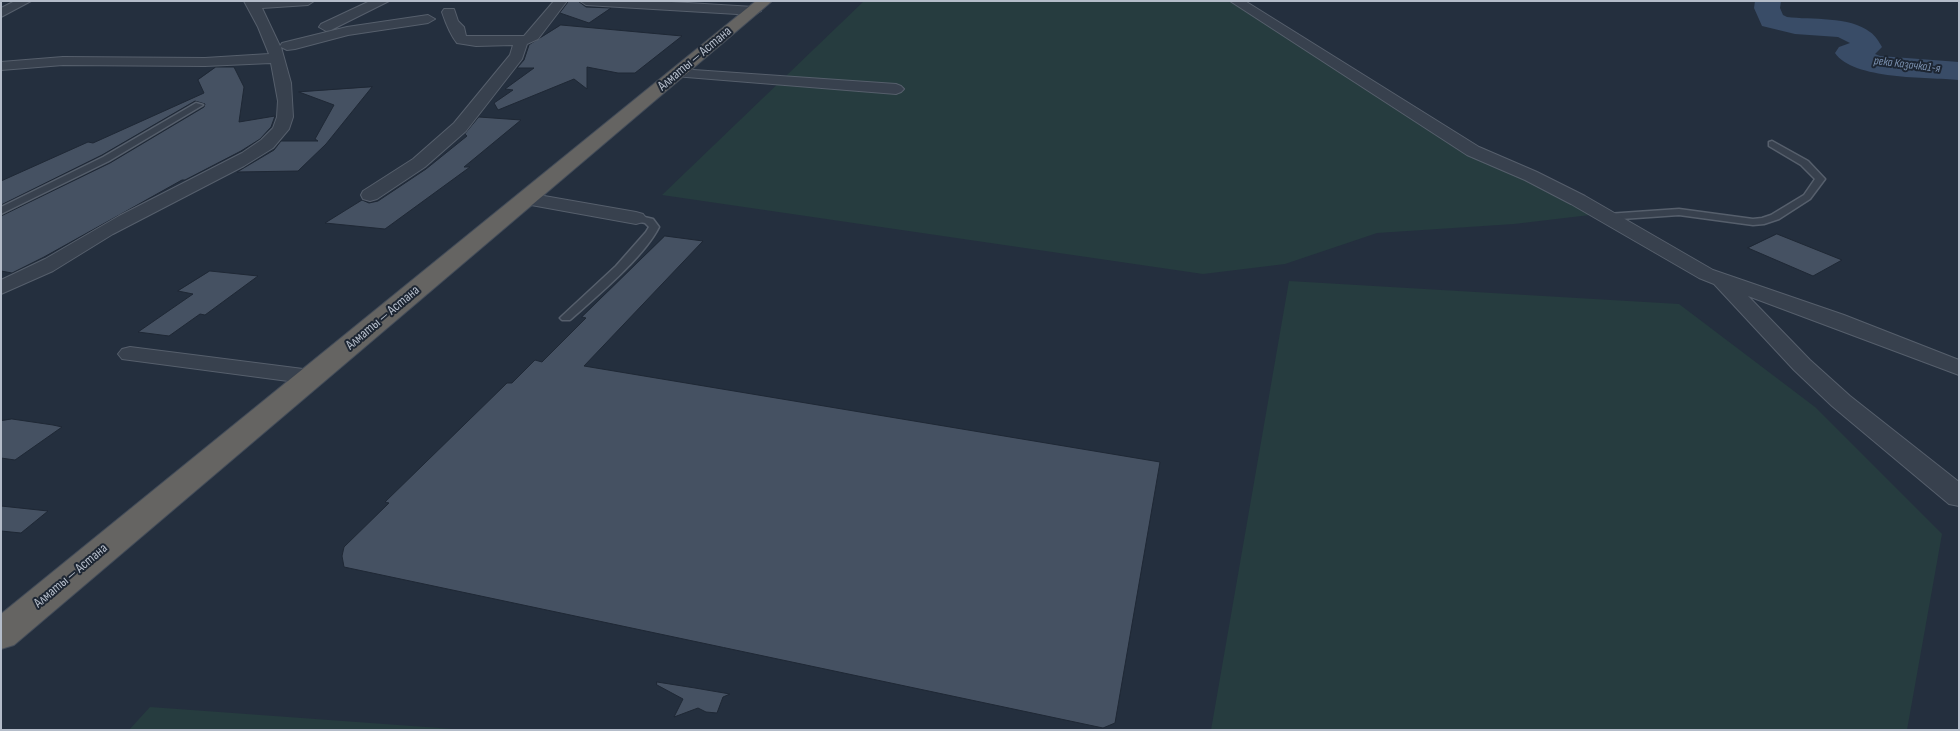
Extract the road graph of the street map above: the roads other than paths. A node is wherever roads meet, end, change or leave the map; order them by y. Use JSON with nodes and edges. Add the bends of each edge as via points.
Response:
{"nodes":[{"id":1,"x":25,"y":1,"type":"edge"},
{"id":2,"x":308,"y":1,"type":"edge"},
{"id":3,"x":384,"y":1,"type":"edge"},
{"id":4,"x":561,"y":1,"type":"edge"},
{"id":5,"x":586,"y":1,"type":"edge"},
{"id":6,"x":1236,"y":1,"type":"edge"},
{"id":7,"x":276,"y":2,"type":"edge"},
{"id":8,"x":612,"y":2,"type":"edge"},
{"id":9,"x":252,"y":3,"type":"edge"},
{"id":10,"x":760,"y":6,"type":"edge"},
{"id":11,"x":449,"y":12,"type":"dead end"},
{"id":12,"x":1,"y":13,"type":"edge"},
{"id":13,"x":428,"y":19,"type":"dead end"},
{"id":14,"x":521,"y":41,"type":"junction"},
{"id":15,"x":279,"y":51,"type":"junction"},
{"id":16,"x":1,"y":66,"type":"edge"},
{"id":17,"x":679,"y":73,"type":"junction"},
{"id":18,"x":896,"y":89,"type":"dead end"},
{"id":19,"x":199,"y":105,"type":"dead end"},
{"id":20,"x":1772,"y":144,"type":"dead end"},
{"id":21,"x":370,"y":195,"type":"dead end"},
{"id":22,"x":527,"y":199,"type":"junction"},
{"id":23,"x":1,"y":211,"type":"edge"},
{"id":24,"x":636,"y":218,"type":"joint"},
{"id":25,"x":1607,"y":218,"type":"junction"},
{"id":26,"x":1720,"y":280,"type":"junction"},
{"id":27,"x":1,"y":288,"type":"edge"},
{"id":28,"x":566,"y":318,"type":"dead end"},
{"id":29,"x":130,"y":354,"type":"dead end"},
{"id":30,"x":1959,"y":368,"type":"edge"},
{"id":31,"x":311,"y":378,"type":"junction"},
{"id":32,"x":1959,"y":497,"type":"edge"},
{"id":33,"x":1,"y":634,"type":"edge"}],
"edges":[{"from":1,"to":12,"type":"street"},
{"from":2,"to":7,"type":"street"},
{"from":3,"to":15,"type":"street","via":[[365,7]]},
{"from":4,"to":14,"type":"street","via":[[533,36]]},
{"from":5,"to":8,"type":"street"},
{"from":6,"to":25,"type":"street","via":[[1473,152],[1530,176]]},
{"from":7,"to":9,"type":"street"},
{"from":8,"to":10,"type":"street"},
{"from":9,"to":15,"type":"street"},
{"from":10,"to":17,"type":"highway","name":"Алматы — Астана"},
{"from":11,"to":14,"type":"street","via":[[462,40]]},
{"from":13,"to":15,"type":"street","via":[[368,27]]},
{"from":14,"to":21,"type":"street","via":[[517,56],[460,127],[419,164]]},
{"from":15,"to":16,"type":"street","via":[[196,62],[44,61]]},
{"from":15,"to":27,"type":"street","via":[[287,107],[282,129],[268,143],[111,227],[51,264]]},
{"from":17,"to":18,"type":"street"},
{"from":17,"to":22,"type":"highway","name":"Алматы — Астана"},
{"from":19,"to":23,"type":"lane","via":[[106,159]]},
{"from":20,"to":25,"type":"lane","via":[[1796,157],[1820,179],[1807,196],[1775,217],[1753,222],[1679,212]]},
{"from":22,"to":24,"type":"street"},
{"from":22,"to":31,"type":"highway","name":"Алматы — Астана"},
{"from":24,"to":28,"type":"lane","via":[[649,221],[654,227],[651,234]]},
{"from":25,"to":26,"type":"street"},
{"from":26,"to":30,"type":"street","via":[[1836,320]]},
{"from":26,"to":32,"type":"street","via":[[1841,401]]},
{"from":29,"to":31,"type":"street"},
{"from":31,"to":33,"type":"highway","name":"Алматы — Астана"}]}
